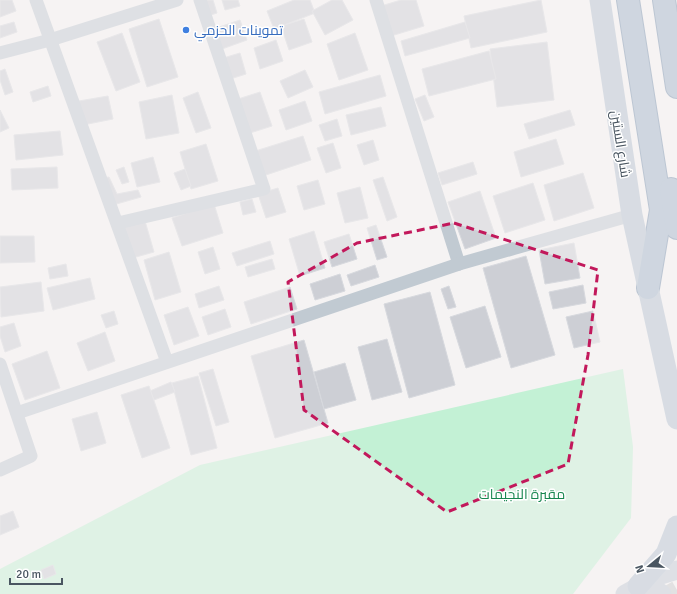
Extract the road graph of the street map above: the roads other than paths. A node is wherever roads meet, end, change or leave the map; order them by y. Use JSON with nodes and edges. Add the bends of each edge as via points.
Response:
{"nodes":[{"id":1,"x":36,"y":0,"type":"edge"},
{"id":2,"x":177,"y":0,"type":"edge"},
{"id":3,"x":200,"y":0,"type":"edge"},
{"id":4,"x":376,"y":0,"type":"edge"},
{"id":5,"x":600,"y":0,"type":"edge"},
{"id":6,"x":628,"y":0,"type":"edge"},
{"id":7,"x":643,"y":0,"type":"edge"},
{"id":8,"x":664,"y":0,"type":"edge"},
{"id":9,"x":50,"y":40,"type":"junction"},
{"id":10,"x":0,"y":53,"type":"edge"},
{"id":11,"x":677,"y":87,"type":"edge"},
{"id":12,"x":632,"y":215,"type":"junction"},
{"id":13,"x":118,"y":223,"type":"junction"},
{"id":14,"x":677,"y":228,"type":"edge"},
{"id":15,"x":459,"y":264,"type":"junction"},
{"id":16,"x":648,"y":288,"type":"junction"},
{"id":17,"x":167,"y":362,"type":"junction"},
{"id":18,"x":0,"y":364,"type":"edge"},
{"id":19,"x":674,"y":393,"type":"edge"},
{"id":20,"x":17,"y":413,"type":"junction"},
{"id":21,"x":677,"y":419,"type":"edge"},
{"id":22,"x":0,"y":470,"type":"edge"},
{"id":23,"x":677,"y":526,"type":"edge"},
{"id":24,"x":677,"y":570,"type":"edge"},
{"id":25,"x":631,"y":590,"type":"edge"},
{"id":26,"x":662,"y":594,"type":"edge"}],
"edges":[{"from":1,"to":9,"type":"street"},
{"from":2,"to":9,"type":"street"},
{"from":3,"to":13,"type":"street","via":[[264,189]]},
{"from":4,"to":15,"type":"street"},
{"from":5,"to":12,"type":"main road","name":"شارع الستين"},
{"from":6,"to":16,"type":"highway","via":[[661,210]]},
{"from":7,"to":14,"type":"highway"},
{"from":8,"to":11,"type":"highway"},
{"from":9,"to":10,"type":"street"},
{"from":9,"to":13,"type":"street"},
{"from":12,"to":15,"type":"street"},
{"from":12,"to":16,"type":"main road","name":"شارع الستين"},
{"from":13,"to":17,"type":"street"},
{"from":15,"to":17,"type":"street"},
{"from":16,"to":19,"type":"main road","name":"شارع الستين"},
{"from":17,"to":20,"type":"street"},
{"from":18,"to":20,"type":"street"},
{"from":19,"to":21,"type":"main road","name":"شارع الستين"},
{"from":20,"to":22,"type":"street","via":[[31,456]]},
{"from":23,"to":25,"type":"main road","via":[[666,554]]},
{"from":24,"to":25,"type":"main road","via":[[658,576]]},
{"from":25,"to":26,"type":"main road","via":[[658,590]]}]}
